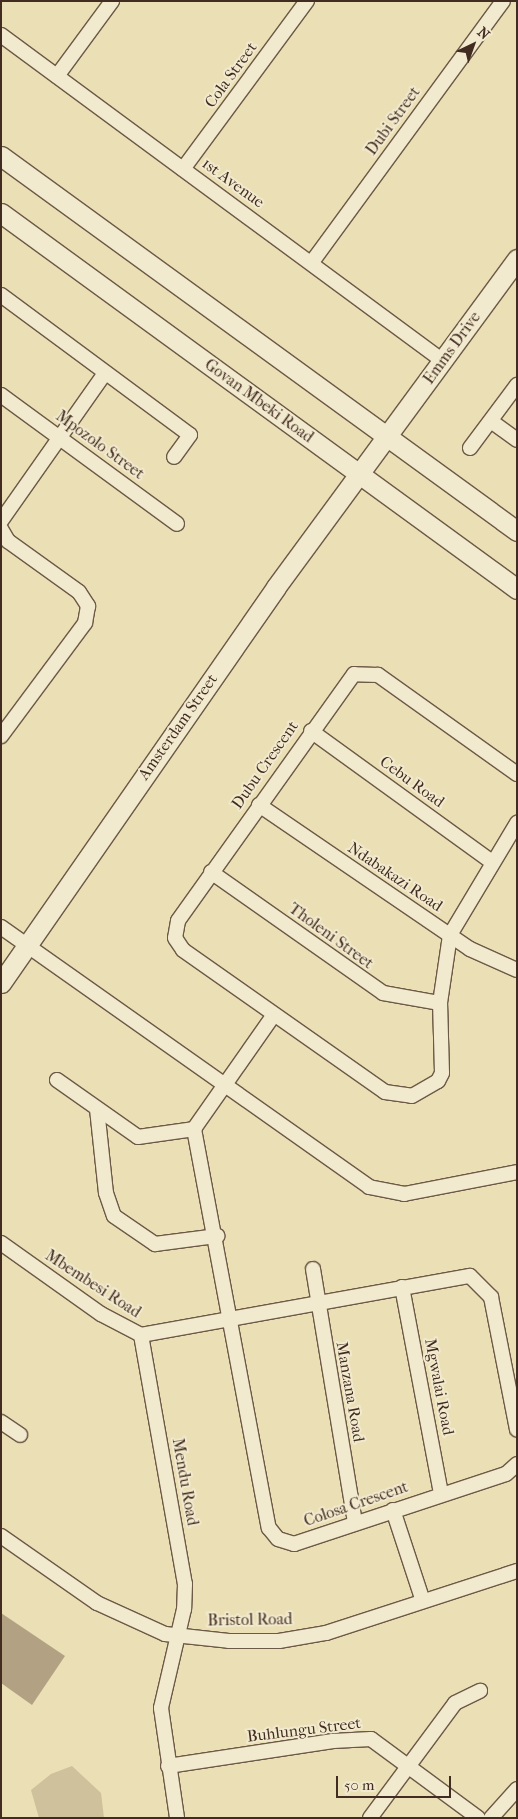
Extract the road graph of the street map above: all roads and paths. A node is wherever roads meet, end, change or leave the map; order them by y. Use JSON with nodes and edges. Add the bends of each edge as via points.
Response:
{"nodes":[{"id":1,"x":112,"y":1,"type":"edge"},
{"id":2,"x":307,"y":1,"type":"edge"},
{"id":3,"x":503,"y":1,"type":"edge"},
{"id":4,"x":1,"y":35,"type":"edge"},
{"id":5,"x":57,"y":76,"type":"junction"},
{"id":6,"x":1,"y":156,"type":"edge"},
{"id":7,"x":183,"y":169,"type":"junction"},
{"id":8,"x":1,"y":213,"type":"edge"},
{"id":9,"x":517,"y":259,"type":"edge"},
{"id":10,"x":312,"y":262,"type":"junction"},
{"id":11,"x":1,"y":295,"type":"edge"},
{"id":12,"x":443,"y":361,"type":"junction"},
{"id":13,"x":105,"y":373,"type":"junction"},
{"id":14,"x":517,"y":385,"type":"edge"},
{"id":15,"x":1,"y":395,"type":"edge"},
{"id":16,"x":491,"y":421,"type":"junction"},
{"id":17,"x":58,"y":436,"type":"junction"},
{"id":18,"x":386,"y":436,"type":"junction"},
{"id":19,"x":517,"y":440,"type":"edge"},
{"id":20,"x":470,"y":448,"type":"dead end"},
{"id":21,"x":174,"y":457,"type":"dead end"},
{"id":22,"x":359,"y":473,"type":"junction"},
{"id":23,"x":1,"y":521,"type":"edge"},
{"id":24,"x":177,"y":524,"type":"dead end"},
{"id":25,"x":1,"y":529,"type":"edge"},
{"id":26,"x":517,"y":531,"type":"edge"},
{"id":27,"x":517,"y":589,"type":"edge"},
{"id":28,"x":311,"y":731,"type":"junction"},
{"id":29,"x":1,"y":736,"type":"edge"},
{"id":30,"x":517,"y":774,"type":"edge"},
{"id":31,"x":258,"y":805,"type":"junction"},
{"id":32,"x":517,"y":823,"type":"edge"},
{"id":33,"x":492,"y":862,"type":"junction"},
{"id":34,"x":212,"y":872,"type":"junction"},
{"id":35,"x":1,"y":927,"type":"edge"},
{"id":36,"x":450,"y":935,"type":"junction"},
{"id":37,"x":27,"y":945,"type":"junction"},
{"id":38,"x":517,"y":970,"type":"edge"},
{"id":39,"x":1,"y":982,"type":"edge"},
{"id":40,"x":440,"y":1003,"type":"junction"},
{"id":41,"x":273,"y":1016,"type":"junction"},
{"id":42,"x":57,"y":1080,"type":"dead end"},
{"id":43,"x":224,"y":1084,"type":"junction"},
{"id":44,"x":97,"y":1109,"type":"junction"},
{"id":45,"x":194,"y":1129,"type":"junction"},
{"id":46,"x":517,"y":1172,"type":"edge"},
{"id":47,"x":217,"y":1236,"type":"junction"},
{"id":48,"x":1,"y":1243,"type":"edge"},
{"id":49,"x":313,"y":1269,"type":"dead end"},
{"id":50,"x":402,"y":1287,"type":"junction"},
{"id":51,"x":316,"y":1304,"type":"junction"},
{"id":52,"x":231,"y":1317,"type":"junction"},
{"id":53,"x":141,"y":1336,"type":"junction"},
{"id":54,"x":511,"y":1360,"type":"edge"},
{"id":55,"x":1,"y":1422,"type":"edge"},
{"id":56,"x":517,"y":1429,"type":"edge"},
{"id":57,"x":20,"y":1435,"type":"dead end"},
{"id":58,"x":517,"y":1464,"type":"edge"},
{"id":59,"x":442,"y":1494,"type":"junction"},
{"id":60,"x":393,"y":1510,"type":"junction"},
{"id":61,"x":355,"y":1522,"type":"junction"},
{"id":62,"x":1,"y":1536,"type":"edge"},
{"id":63,"x":517,"y":1571,"type":"edge"},
{"id":64,"x":423,"y":1601,"type":"junction"},
{"id":65,"x":179,"y":1636,"type":"junction"},
{"id":66,"x":480,"y":1691,"type":"dead end"},
{"id":67,"x":408,"y":1765,"type":"junction"},
{"id":68,"x":168,"y":1766,"type":"junction"},
{"id":69,"x":517,"y":1789,"type":"edge"},
{"id":70,"x":177,"y":1818,"type":"edge"},
{"id":71,"x":370,"y":1818,"type":"edge"},
{"id":72,"x":478,"y":1818,"type":"edge"},
{"id":73,"x":491,"y":1818,"type":"edge"}],
"edges":[{"from":1,"to":5,"type":"street"},
{"from":2,"to":7,"type":"street","name":"Cola Street"},
{"from":3,"to":10,"type":"street","name":"Dubi Street"},
{"from":4,"to":5,"type":"street","name":"1st Avenue"},
{"from":5,"to":7,"type":"street","name":"1st Avenue"},
{"from":6,"to":18,"type":"main road"},
{"from":7,"to":10,"type":"street","name":"1st Avenue"},
{"from":8,"to":22,"type":"main road","name":"Govan Mbeki Road"},
{"from":9,"to":12,"type":"main road","name":"Emms Drive"},
{"from":10,"to":12,"type":"street","name":"1st Avenue"},
{"from":11,"to":13,"type":"street"},
{"from":12,"to":18,"type":"main road","name":"Emms Drive"},
{"from":13,"to":17,"type":"street"},
{"from":13,"to":21,"type":"street","via":[[190,435]]},
{"from":14,"to":16,"type":"street"},
{"from":15,"to":17,"type":"street","name":"Mpozolo Street"},
{"from":16,"to":19,"type":"street"},
{"from":16,"to":20,"type":"street"},
{"from":17,"to":23,"type":"street"},
{"from":17,"to":24,"type":"street","name":"Mpozolo Street"},
{"from":18,"to":22,"type":"main road","name":"Emms Drive"},
{"from":18,"to":26,"type":"main road"},
{"from":22,"to":27,"type":"main road","name":"Govan Mbeki Road"},
{"from":22,"to":37,"type":"main road","name":"Amsterdam Street"},
{"from":25,"to":29,"type":"street","via":[[8,540],[79,592],[88,606],[85,623]]},
{"from":28,"to":30,"type":"street","name":"Dubu Crescent","via":[[354,674],[370,672]]},
{"from":28,"to":31,"type":"street","name":"Dubu Crescent"},
{"from":28,"to":33,"type":"street","name":"Cebu Road"},
{"from":31,"to":34,"type":"street","name":"Dubu Crescent"},
{"from":31,"to":36,"type":"street","name":"Ndabakazi Road"},
{"from":32,"to":33,"type":"street","name":"Dubu Crescent"},
{"from":33,"to":36,"type":"street","name":"Dubu Crescent"},
{"from":34,"to":40,"type":"street","name":"Tholeni Street","via":[[383,993]]},
{"from":34,"to":41,"type":"street","name":"Dubu Crescent","via":[[178,921],[175,938],[183,950]]},
{"from":35,"to":37,"type":"street"},
{"from":36,"to":38,"type":"street","name":"Ndabakazi Road"},
{"from":36,"to":40,"type":"street","name":"Dubu Crescent"},
{"from":37,"to":39,"type":"main road","name":"Amsterdam Street"},
{"from":37,"to":43,"type":"street"},
{"from":40,"to":41,"type":"street","name":"Dubu Crescent","via":[[442,1074],[438,1081],[412,1096],[385,1092]]},
{"from":41,"to":43,"type":"street"},
{"from":42,"to":44,"type":"street"},
{"from":43,"to":45,"type":"street"},
{"from":43,"to":46,"type":"street","via":[[385,1194],[404,1194]]},
{"from":44,"to":45,"type":"street","via":[[138,1138]]},
{"from":44,"to":47,"type":"street","via":[[106,1193],[114,1216],[155,1244]]},
{"from":45,"to":47,"type":"street","name":"Colosa Crescent"},
{"from":47,"to":52,"type":"street","name":"Colosa Crescent"},
{"from":48,"to":53,"type":"street","name":"Mbembesi Road","via":[[101,1314]]},
{"from":49,"to":51,"type":"street","name":"Manzana Road"},
{"from":50,"to":51,"type":"street"},
{"from":50,"to":54,"type":"street","via":[[470,1276],[481,1282],[491,1297]]},
{"from":50,"to":59,"type":"street","name":"Mgwalai Road"},
{"from":51,"to":52,"type":"street"},
{"from":51,"to":61,"type":"street","name":"Manzana Road"},
{"from":52,"to":53,"type":"street","name":"Mbembesi Road"},
{"from":52,"to":61,"type":"street","name":"Colosa Crescent","via":[[269,1528],[278,1540],[294,1544]]},
{"from":53,"to":65,"type":"street","name":"Mendu Road","via":[[183,1565],[184,1609]]},
{"from":54,"to":56,"type":"street"},
{"from":55,"to":57,"type":"street"},
{"from":58,"to":59,"type":"street","name":"Colosa Crescent","via":[[506,1474]]},
{"from":59,"to":60,"type":"street","name":"Colosa Crescent"},
{"from":60,"to":61,"type":"street","name":"Colosa Crescent"},
{"from":60,"to":64,"type":"street"},
{"from":62,"to":65,"type":"street","name":"Bristol Road","via":[[97,1603]]},
{"from":63,"to":64,"type":"street","name":"Bristol Road"},
{"from":64,"to":65,"type":"street","name":"Bristol Road","via":[[326,1633],[279,1640]]},
{"from":65,"to":68,"type":"street","name":"Mendu Road","via":[[161,1708]]},
{"from":66,"to":67,"type":"street","via":[[455,1703]]},
{"from":67,"to":68,"type":"street","name":"Buhlungu Street","via":[[383,1744],[362,1738]]},
{"from":67,"to":71,"type":"street"},
{"from":67,"to":72,"type":"street","name":"Buhlungu Street"},
{"from":68,"to":70,"type":"street","name":"Mendu Road"},
{"from":69,"to":73,"type":"street"}]}
